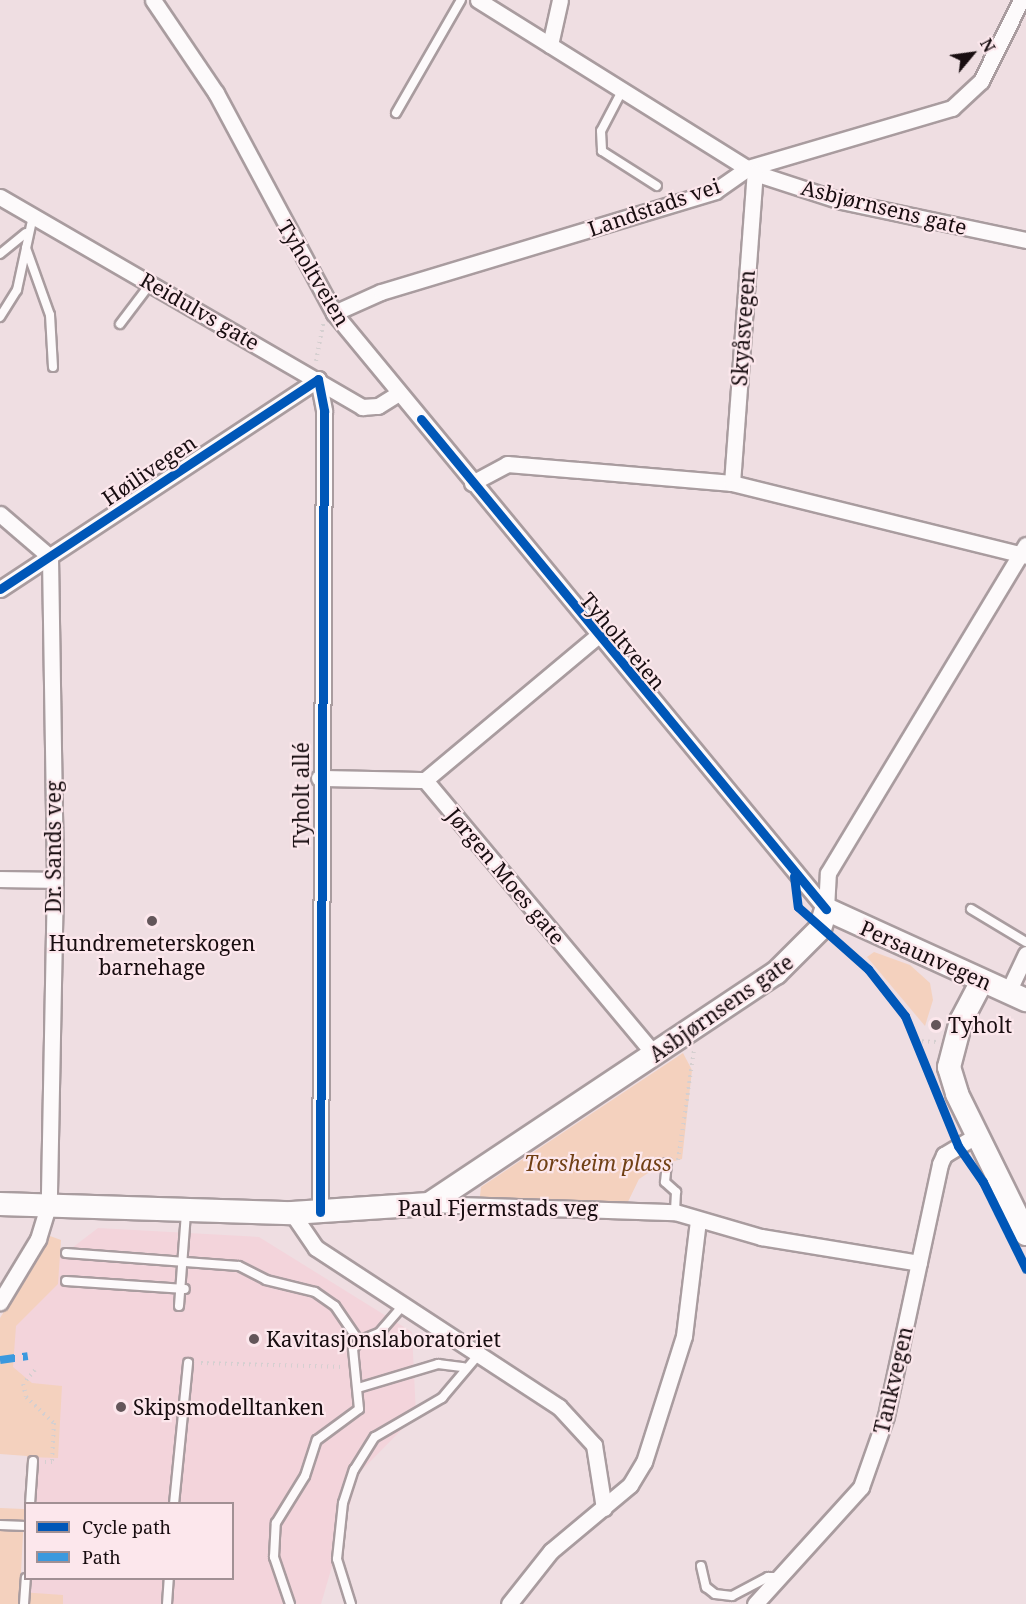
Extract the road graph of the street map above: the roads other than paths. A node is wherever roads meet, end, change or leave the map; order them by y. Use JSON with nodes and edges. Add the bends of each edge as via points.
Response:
{"nodes":[{"id":1,"x":153,"y":0,"type":"edge"},
{"id":2,"x":461,"y":0,"type":"edge"},
{"id":3,"x":478,"y":0,"type":"edge"},
{"id":4,"x":560,"y":0,"type":"edge"},
{"id":5,"x":1021,"y":0,"type":"edge"},
{"id":6,"x":550,"y":45,"type":"junction"},
{"id":7,"x":623,"y":89,"type":"junction"},
{"id":8,"x":396,"y":113,"type":"dead end"},
{"id":9,"x":752,"y":170,"type":"junction"},
{"id":10,"x":657,"y":186,"type":"dead end"},
{"id":11,"x":0,"y":198,"type":"edge"},
{"id":12,"x":33,"y":216,"type":"junction"},
{"id":13,"x":26,"y":233,"type":"junction"},
{"id":14,"x":1026,"y":240,"type":"edge"},
{"id":15,"x":26,"y":248,"type":"junction"},
{"id":16,"x":0,"y":254,"type":"edge"},
{"id":17,"x":151,"y":283,"type":"junction"},
{"id":18,"x":330,"y":308,"type":"junction"},
{"id":19,"x":0,"y":317,"type":"edge"},
{"id":20,"x":120,"y":324,"type":"dead end"},
{"id":21,"x":53,"y":367,"type":"dead end"},
{"id":22,"x":316,"y":372,"type":"junction"},
{"id":23,"x":399,"y":393,"type":"junction"},
{"id":24,"x":472,"y":483,"type":"junction"},
{"id":25,"x":732,"y":483,"type":"junction"},
{"id":26,"x":0,"y":514,"type":"edge"},
{"id":27,"x":1024,"y":552,"type":"edge"},
{"id":28,"x":50,"y":557,"type":"junction"},
{"id":29,"x":0,"y":589,"type":"edge"},
{"id":30,"x":596,"y":637,"type":"junction"},
{"id":31,"x":319,"y":778,"type":"junction"},
{"id":32,"x":425,"y":780,"type":"junction"},
{"id":33,"x":0,"y":879,"type":"edge"},
{"id":34,"x":55,"y":880,"type":"junction"},
{"id":35,"x":826,"y":909,"type":"junction"},
{"id":36,"x":971,"y":909,"type":"dead end"},
{"id":37,"x":1026,"y":942,"type":"edge"},
{"id":38,"x":1026,"y":954,"type":"edge"},
{"id":39,"x":982,"y":981,"type":"junction"},
{"id":40,"x":1017,"y":996,"type":"edge"},
{"id":41,"x":654,"y":1054,"type":"junction"},
{"id":42,"x":977,"y":1135,"type":"junction"},
{"id":43,"x":667,"y":1163,"type":"road end"},
{"id":44,"x":49,"y":1203,"type":"junction"},
{"id":45,"x":0,"y":1204,"type":"edge"},
{"id":46,"x":429,"y":1204,"type":"junction"},
{"id":47,"x":186,"y":1209,"type":"junction"},
{"id":48,"x":320,"y":1212,"type":"junction"},
{"id":49,"x":675,"y":1212,"type":"junction"},
{"id":50,"x":292,"y":1213,"type":"junction"},
{"id":51,"x":698,"y":1220,"type":"junction"},
{"id":52,"x":1026,"y":1234,"type":"edge"},
{"id":53,"x":66,"y":1253,"type":"dead end"},
{"id":54,"x":183,"y":1262,"type":"junction"},
{"id":55,"x":919,"y":1263,"type":"junction"},
{"id":56,"x":66,"y":1281,"type":"dead end"},
{"id":57,"x":184,"y":1289,"type":"junction"},
{"id":58,"x":0,"y":1302,"type":"edge"},
{"id":59,"x":403,"y":1305,"type":"junction"},
{"id":60,"x":179,"y":1306,"type":"dead end"},
{"id":61,"x":359,"y":1341,"type":"junction"},
{"id":62,"x":481,"y":1352,"type":"junction"},
{"id":63,"x":188,"y":1363,"type":"road end"},
{"id":64,"x":464,"y":1367,"type":"junction"},
{"id":65,"x":358,"y":1388,"type":"junction"},
{"id":66,"x":33,"y":1461,"type":"road end"},
{"id":67,"x":30,"y":1502,"type":"edge"},
{"id":68,"x":174,"y":1502,"type":"edge"},
{"id":69,"x":604,"y":1508,"type":"junction"},
{"id":70,"x":0,"y":1525,"type":"edge"},
{"id":71,"x":24,"y":1526,"type":"edge"},
{"id":72,"x":702,"y":1566,"type":"dead end"},
{"id":73,"x":780,"y":1577,"type":"junction"},
{"id":74,"x":26,"y":1580,"type":"edge"},
{"id":75,"x":169,"y":1580,"type":"edge"},
{"id":76,"x":24,"y":1604,"type":"edge"},
{"id":77,"x":167,"y":1604,"type":"edge"},
{"id":78,"x":290,"y":1604,"type":"edge"},
{"id":79,"x":351,"y":1604,"type":"edge"},
{"id":80,"x":509,"y":1604,"type":"edge"},
{"id":81,"x":755,"y":1604,"type":"edge"}],
"edges":[{"from":1,"to":18,"type":"street","name":"Tyholtveien","via":[[216,93]]},
{"from":2,"to":8,"type":"lane"},
{"from":3,"to":6,"type":"street","name":"Asbjørnsens gate"},
{"from":4,"to":6,"type":"street"},
{"from":5,"to":9,"type":"street","name":"Landstads vei","via":[[981,81],[952,108]]},
{"from":6,"to":7,"type":"street","name":"Asbjørnsens gate"},
{"from":7,"to":9,"type":"street","name":"Asbjørnsens gate"},
{"from":7,"to":10,"type":"lane","via":[[601,131],[602,151]]},
{"from":9,"to":14,"type":"street","name":"Asbjørnsens gate","via":[[841,201]]},
{"from":9,"to":18,"type":"street","name":"Landstads vei","via":[[715,191]]},
{"from":9,"to":25,"type":"street","name":"Skyåsvegen"},
{"from":11,"to":12,"type":"street","name":"Reidulvs gate"},
{"from":12,"to":13,"type":"lane"},
{"from":12,"to":17,"type":"street","name":"Reidulvs gate"},
{"from":13,"to":15,"type":"lane"},
{"from":13,"to":16,"type":"lane"},
{"from":15,"to":19,"type":"lane","via":[[17,290]]},
{"from":15,"to":21,"type":"lane","via":[[50,315]]},
{"from":17,"to":20,"type":"lane"},
{"from":17,"to":22,"type":"street","name":"Reidulvs gate"},
{"from":18,"to":23,"type":"street","name":"Tyholtveien"},
{"from":22,"to":23,"type":"street","name":"Reidulvs gate","via":[[369,408]]},
{"from":22,"to":28,"type":"street","name":"Høilivegen"},
{"from":22,"to":31,"type":"street","name":"Tyholt allé","via":[[324,411]]},
{"from":23,"to":24,"type":"street","name":"Tyholtveien"},
{"from":24,"to":25,"type":"street","via":[[507,464]]},
{"from":24,"to":30,"type":"street","name":"Tyholtveien"},
{"from":25,"to":27,"type":"street"},
{"from":26,"to":28,"type":"street"},
{"from":27,"to":35,"type":"street","name":"Asbjørnsens gate","via":[[828,873]]},
{"from":28,"to":29,"type":"street","name":"Høilivegen"},
{"from":28,"to":34,"type":"street","name":"Dr. Sands veg"},
{"from":30,"to":32,"type":"street","name":"Tyholtveien"},
{"from":30,"to":35,"type":"street","name":"Tyholtveien"},
{"from":31,"to":32,"type":"street"},
{"from":31,"to":48,"type":"street","name":"Tyholt allé"},
{"from":32,"to":41,"type":"street","name":"Jørgen Moes gate"},
{"from":33,"to":34,"type":"street"},
{"from":34,"to":44,"type":"street","name":"Dr. Sands veg"},
{"from":35,"to":39,"type":"street","name":"Persaunvegen"},
{"from":35,"to":41,"type":"street","name":"Asbjørnsens gate","via":[[820,929],[790,962]]},
{"from":36,"to":37,"type":"lane"},
{"from":38,"to":40,"type":"street"},
{"from":39,"to":40,"type":"street","name":"Persaunvegen"},
{"from":39,"to":42,"type":"street","via":[[958,1031],[950,1067]]},
{"from":41,"to":46,"type":"street","name":"Asbjørnsens gate"},
{"from":42,"to":52,"type":"street"},
{"from":42,"to":55,"type":"street","name":"Tankvegen","via":[[944,1155]]},
{"from":43,"to":49,"type":"lane","via":[[665,1182],[676,1192]]},
{"from":44,"to":45,"type":"street","name":"Paul Fjermstads veg"},
{"from":44,"to":47,"type":"street","name":"Paul Fjermstads veg"},
{"from":44,"to":58,"type":"street","name":"Dr. Sands veg","via":[[38,1239]]},
{"from":46,"to":48,"type":"street","name":"Paul Fjermstads veg"},
{"from":46,"to":49,"type":"street","name":"Paul Fjermstads veg"},
{"from":47,"to":50,"type":"street","name":"Paul Fjermstads veg"},
{"from":47,"to":54,"type":"lane"},
{"from":48,"to":50,"type":"street","name":"Paul Fjermstads veg"},
{"from":49,"to":51,"type":"street","name":"Paul Fjermstads veg"},
{"from":50,"to":59,"type":"street","via":[[316,1248]]},
{"from":51,"to":55,"type":"street","name":"Paul Fjermstads veg","via":[[761,1238]]},
{"from":51,"to":69,"type":"street","via":[[684,1336],[653,1441],[630,1485]]},
{"from":53,"to":54,"type":"lane"},
{"from":54,"to":57,"type":"lane"},
{"from":54,"to":61,"type":"lane","via":[[240,1266],[266,1280],[315,1292],[335,1306]]},
{"from":55,"to":73,"type":"street","name":"Tankvegen","via":[[873,1460],[847,1505]]},
{"from":56,"to":57,"type":"lane"},
{"from":57,"to":60,"type":"lane"},
{"from":59,"to":61,"type":"lane","via":[[379,1333]]},
{"from":59,"to":62,"type":"street"},
{"from":61,"to":65,"type":"lane","via":[[353,1349]]},
{"from":62,"to":64,"type":"lane"},
{"from":62,"to":69,"type":"street","via":[[559,1407],[594,1445]]},
{"from":63,"to":68,"type":"lane"},
{"from":64,"to":65,"type":"lane","via":[[438,1364]]},
{"from":64,"to":79,"type":"lane","via":[[442,1398],[375,1437],[354,1470],[342,1503],[337,1559]]},
{"from":65,"to":78,"type":"lane","via":[[359,1409],[316,1440],[305,1476],[276,1523],[274,1557]]},
{"from":66,"to":67,"type":"lane"},
{"from":69,"to":80,"type":"street","via":[[551,1551]]},
{"from":70,"to":71,"type":"lane"},
{"from":72,"to":73,"type":"lane","via":[[706,1587],[715,1594],[732,1596],[768,1577]]},
{"from":73,"to":81,"type":"street","name":"Tankvegen"},
{"from":74,"to":76,"type":"lane"},
{"from":75,"to":77,"type":"lane"}]}
